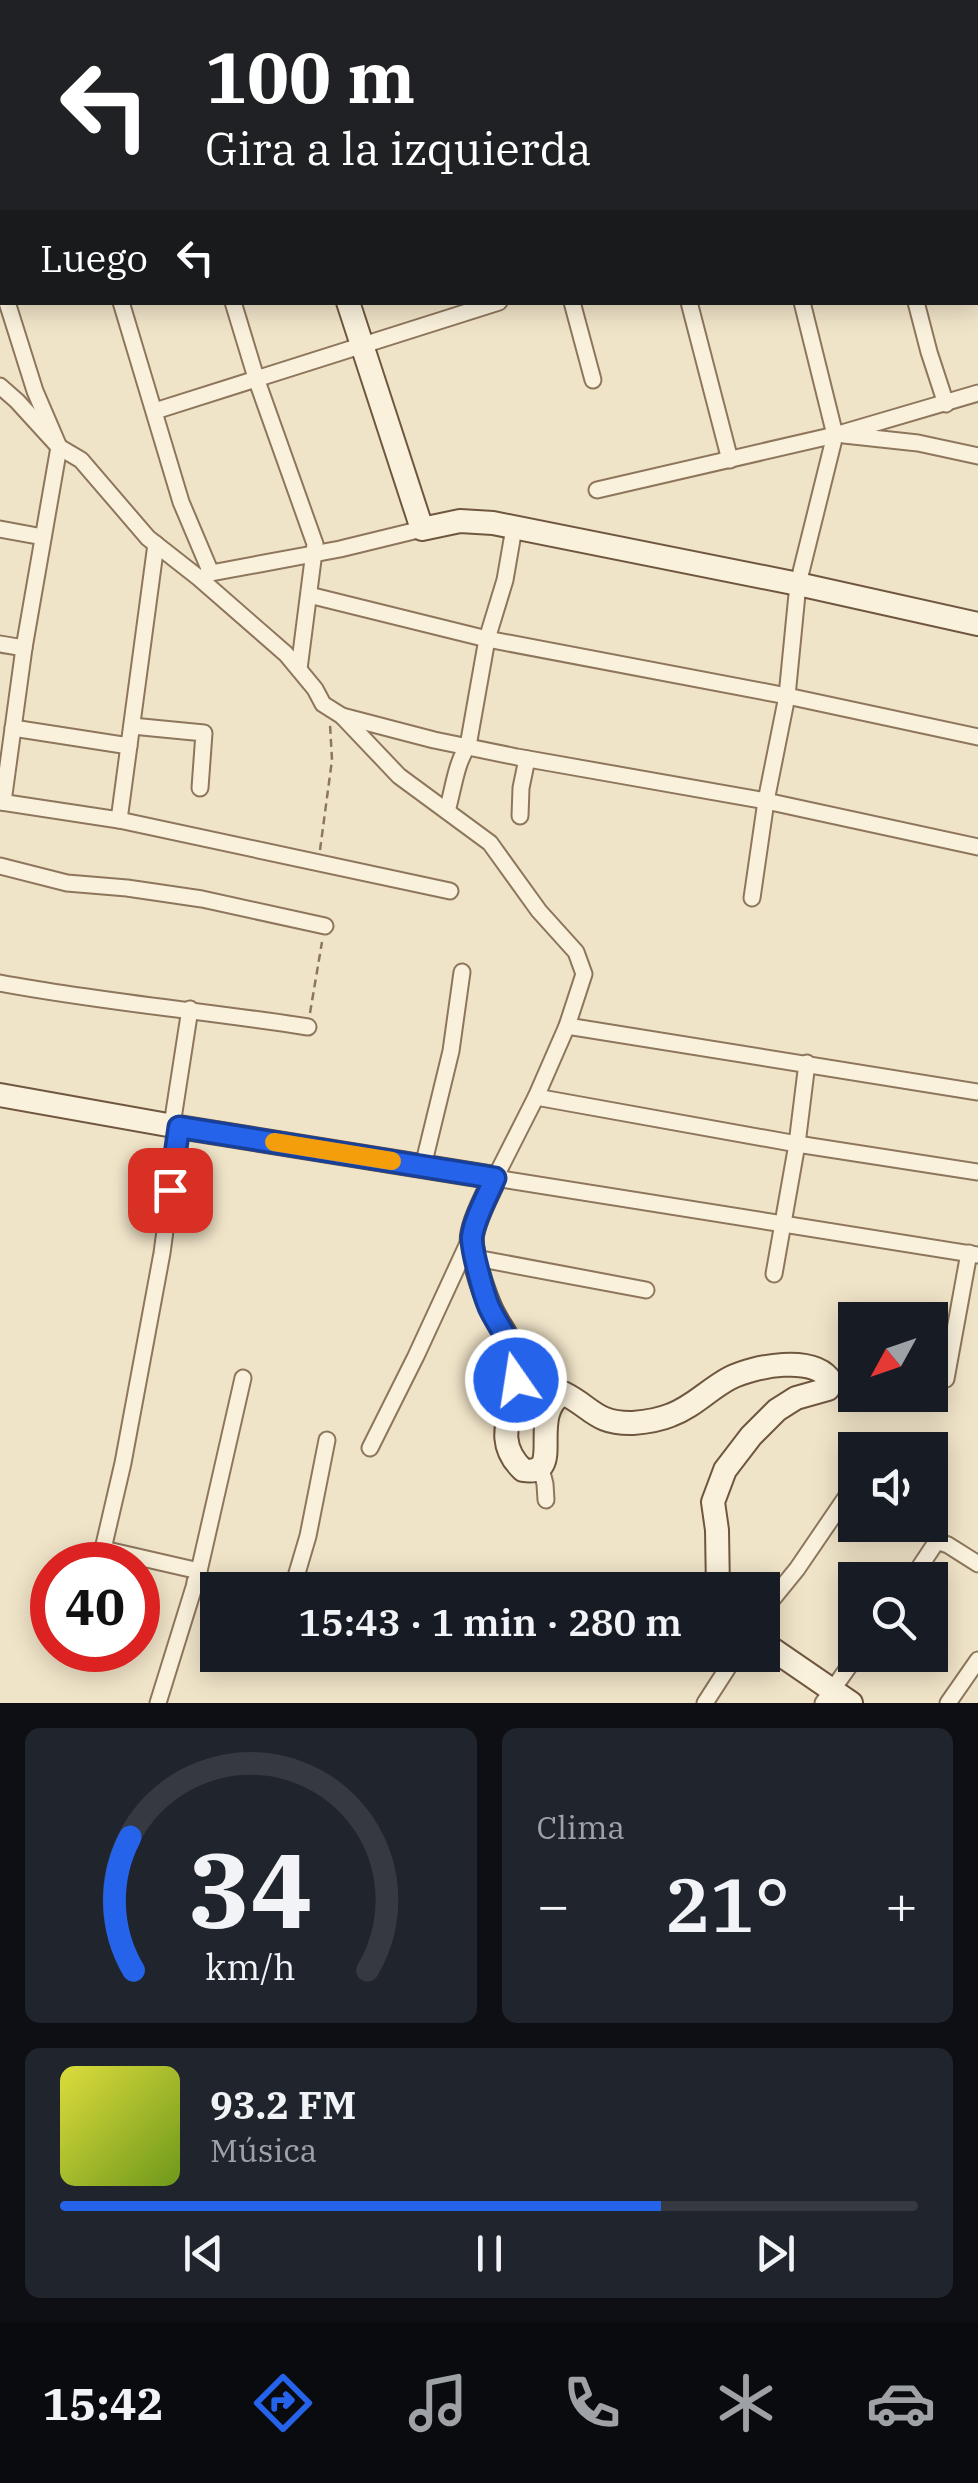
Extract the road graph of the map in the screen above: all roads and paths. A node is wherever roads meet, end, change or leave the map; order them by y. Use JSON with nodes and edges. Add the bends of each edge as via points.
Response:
{"nodes":[{"id":1,"x":8,"y":305,"type":"edge"},
{"id":2,"x":122,"y":305,"type":"edge"},
{"id":3,"x":234,"y":305,"type":"edge"},
{"id":4,"x":349,"y":305,"type":"edge"},
{"id":5,"x":573,"y":305,"type":"edge"},
{"id":6,"x":690,"y":305,"type":"edge"},
{"id":7,"x":803,"y":305,"type":"edge"},
{"id":8,"x":917,"y":305,"type":"edge"},
{"id":9,"x":458,"y":308,"type":"edge"},
{"id":10,"x":361,"y":346,"type":"junction"},
{"id":11,"x":593,"y":380,"type":"dead end"},
{"id":12,"x":257,"y":381,"type":"junction"},
{"id":13,"x":0,"y":386,"type":"edge"},
{"id":14,"x":978,"y":393,"type":"edge"},
{"id":15,"x":946,"y":404,"type":"junction"},
{"id":16,"x":156,"y":411,"type":"junction"},
{"id":17,"x":835,"y":434,"type":"junction"},
{"id":18,"x":59,"y":447,"type":"junction"},
{"id":19,"x":978,"y":456,"type":"edge"},
{"id":20,"x":730,"y":460,"type":"junction"},
{"id":21,"x":598,"y":490,"type":"dead end"},
{"id":22,"x":514,"y":528,"type":"junction"},
{"id":23,"x":422,"y":529,"type":"junction"},
{"id":24,"x":0,"y":530,"type":"edge"},
{"id":25,"x":44,"y":537,"type":"junction"},
{"id":26,"x":156,"y":544,"type":"junction"},
{"id":27,"x":315,"y":554,"type":"junction"},
{"id":28,"x":205,"y":576,"type":"junction"},
{"id":29,"x":798,"y":584,"type":"junction"},
{"id":30,"x":309,"y":595,"type":"junction"},
{"id":31,"x":978,"y":624,"type":"edge"},
{"id":32,"x":487,"y":640,"type":"junction"},
{"id":33,"x":0,"y":644,"type":"edge"},
{"id":34,"x":24,"y":648,"type":"junction"},
{"id":35,"x":299,"y":669,"type":"junction"},
{"id":36,"x":787,"y":696,"type":"junction"},
{"id":37,"x":324,"y":704,"type":"junction"},
{"id":38,"x":342,"y":716,"type":"junction"},
{"id":39,"x":132,"y":726,"type":"junction"},
{"id":40,"x":13,"y":728,"type":"junction"},
{"id":41,"x":978,"y":737,"type":"edge"},
{"id":42,"x":129,"y":746,"type":"junction"},
{"id":43,"x":468,"y":746,"type":"junction"},
{"id":44,"x":526,"y":759,"type":"junction"},
{"id":45,"x":200,"y":788,"type":"dead end"},
{"id":46,"x":766,"y":801,"type":"junction"},
{"id":47,"x":2,"y":802,"type":"edge"},
{"id":48,"x":447,"y":811,"type":"junction"},
{"id":49,"x":520,"y":816,"type":"dead end"},
{"id":50,"x":119,"y":820,"type":"junction"},
{"id":51,"x":978,"y":847,"type":"edge"},
{"id":52,"x":318,"y":862,"type":"junction"},
{"id":53,"x":0,"y":866,"type":"edge"},
{"id":54,"x":450,"y":892,"type":"dead end"},
{"id":55,"x":752,"y":898,"type":"dead end"},
{"id":56,"x":325,"y":926,"type":"joint"},
{"id":57,"x":462,"y":972,"type":"dead end"},
{"id":58,"x":0,"y":984,"type":"edge"},
{"id":59,"x":190,"y":1009,"type":"junction"},
{"id":60,"x":308,"y":1026,"type":"joint"},
{"id":61,"x":567,"y":1026,"type":"junction"},
{"id":62,"x":808,"y":1063,"type":"junction"},
{"id":63,"x":978,"y":1092,"type":"edge"},
{"id":64,"x":0,"y":1095,"type":"edge"},
{"id":65,"x":536,"y":1097,"type":"junction"},
{"id":66,"x":176,"y":1126,"type":"junction"},
{"id":67,"x":797,"y":1144,"type":"junction"},
{"id":68,"x":423,"y":1166,"type":"junction"},
{"id":69,"x":978,"y":1172,"type":"edge"},
{"id":70,"x":495,"y":1178,"type":"junction"},
{"id":71,"x":782,"y":1224,"type":"junction"},
{"id":72,"x":474,"y":1247,"type":"junction"},
{"id":73,"x":974,"y":1254,"type":"edge"},
{"id":74,"x":774,"y":1274,"type":"dead end"},
{"id":75,"x":646,"y":1290,"type":"dead end"},
{"id":76,"x":948,"y":1370,"type":"edge"},
{"id":77,"x":244,"y":1378,"type":"dead end"},
{"id":78,"x":327,"y":1440,"type":"dead end"},
{"id":79,"x":370,"y":1448,"type":"dead end"},
{"id":80,"x":541,"y":1468,"type":"junction"},
{"id":81,"x":546,"y":1500,"type":"dead end"},
{"id":82,"x":838,"y":1509,"type":"edge"},
{"id":83,"x":103,"y":1542,"type":"edge"},
{"id":84,"x":922,"y":1562,"type":"edge"},
{"id":85,"x":978,"y":1564,"type":"edge"},
{"id":86,"x":160,"y":1569,"type":"edge"},
{"id":87,"x":297,"y":1572,"type":"edge"},
{"id":88,"x":718,"y":1572,"type":"edge"},
{"id":89,"x":197,"y":1577,"type":"junction"},
{"id":90,"x":200,"y":1578,"type":"edge"},
{"id":91,"x":780,"y":1590,"type":"edge"},
{"id":92,"x":780,"y":1656,"type":"edge"},
{"id":93,"x":978,"y":1660,"type":"edge"},
{"id":94,"x":725,"y":1672,"type":"edge"},
{"id":95,"x":848,"y":1672,"type":"edge"},
{"id":96,"x":835,"y":1698,"type":"edge"},
{"id":97,"x":158,"y":1703,"type":"edge"},
{"id":98,"x":705,"y":1703,"type":"edge"},
{"id":99,"x":948,"y":1703,"type":"edge"}],
"edges":[{"from":1,"to":18,"type":"street"},
{"from":2,"to":16,"type":"street"},
{"from":3,"to":12,"type":"street"},
{"from":4,"to":10,"type":"street"},
{"from":5,"to":11,"type":"street"},
{"from":6,"to":20,"type":"street"},
{"from":7,"to":17,"type":"street"},
{"from":8,"to":15,"type":"street"},
{"from":9,"to":10,"type":"street"},
{"from":10,"to":12,"type":"street"},
{"from":10,"to":23,"type":"street"},
{"from":12,"to":16,"type":"street"},
{"from":12,"to":27,"type":"street"},
{"from":13,"to":18,"type":"street"},
{"from":14,"to":15,"type":"street"},
{"from":15,"to":17,"type":"street"},
{"from":16,"to":28,"type":"street"},
{"from":17,"to":19,"type":"street"},
{"from":17,"to":20,"type":"street"},
{"from":17,"to":29,"type":"street"},
{"from":18,"to":25,"type":"street"},
{"from":18,"to":26,"type":"street","via":[[81,460]]},
{"from":20,"to":21,"type":"street"},
{"from":22,"to":23,"type":"street","via":[[460,521]]},
{"from":22,"to":29,"type":"street"},
{"from":22,"to":32,"type":"street"},
{"from":23,"to":27,"type":"street"},
{"from":24,"to":25,"type":"street"},
{"from":25,"to":34,"type":"street"},
{"from":26,"to":28,"type":"street"},
{"from":26,"to":39,"type":"street"},
{"from":27,"to":28,"type":"street"},
{"from":27,"to":30,"type":"street"},
{"from":28,"to":35,"type":"street"},
{"from":29,"to":31,"type":"street"},
{"from":29,"to":36,"type":"street"},
{"from":30,"to":32,"type":"street"},
{"from":30,"to":35,"type":"street"},
{"from":32,"to":36,"type":"street"},
{"from":32,"to":43,"type":"street"},
{"from":33,"to":34,"type":"street"},
{"from":34,"to":40,"type":"street"},
{"from":35,"to":37,"type":"street"},
{"from":36,"to":41,"type":"street"},
{"from":36,"to":46,"type":"street"},
{"from":37,"to":38,"type":"street"},
{"from":37,"to":52,"type":"path","via":[[332,760]]},
{"from":38,"to":43,"type":"street"},
{"from":38,"to":48,"type":"street","via":[[399,776]]},
{"from":39,"to":42,"type":"street"},
{"from":39,"to":45,"type":"street","via":[[204,733]]},
{"from":40,"to":42,"type":"street"},
{"from":40,"to":47,"type":"street"},
{"from":42,"to":50,"type":"street"},
{"from":43,"to":44,"type":"street"},
{"from":43,"to":48,"type":"street"},
{"from":44,"to":46,"type":"street"},
{"from":44,"to":49,"type":"street"},
{"from":46,"to":51,"type":"street"},
{"from":46,"to":55,"type":"street"},
{"from":47,"to":50,"type":"street"},
{"from":48,"to":61,"type":"street","via":[[490,843],[576,952],[584,974]]},
{"from":50,"to":52,"type":"street"},
{"from":52,"to":54,"type":"street"},
{"from":53,"to":56,"type":"street"},
{"from":56,"to":60,"type":"path"},
{"from":57,"to":68,"type":"street"},
{"from":58,"to":59,"type":"street"},
{"from":59,"to":60,"type":"street"},
{"from":59,"to":66,"type":"street"},
{"from":61,"to":62,"type":"street"},
{"from":61,"to":65,"type":"street"},
{"from":62,"to":63,"type":"street"},
{"from":62,"to":67,"type":"street"},
{"from":64,"to":66,"type":"street"},
{"from":65,"to":67,"type":"street"},
{"from":65,"to":70,"type":"street"},
{"from":66,"to":68,"type":"street"},
{"from":66,"to":83,"type":"street","via":[[162,1253]]},
{"from":67,"to":69,"type":"street"},
{"from":67,"to":71,"type":"street"},
{"from":68,"to":70,"type":"street"},
{"from":70,"to":71,"type":"street"},
{"from":70,"to":72,"type":"street"},
{"from":71,"to":73,"type":"street"},
{"from":71,"to":74,"type":"street"},
{"from":72,"to":75,"type":"street"},
{"from":72,"to":79,"type":"street"},
{"from":72,"to":80,"type":"street","via":[[489,1306],[518,1366],[507,1450],[523,1470]]},
{"from":73,"to":76,"type":"street"},
{"from":77,"to":89,"type":"street"},
{"from":78,"to":87,"type":"street"},
{"from":80,"to":81,"type":"street"},
{"from":80,"to":88,"type":"street","via":[[546,1415],[564,1393],[594,1416],[630,1423],[672,1415],[738,1374],[787,1364],[817,1367],[831,1380],[828,1389],[776,1410],[722,1477],[713,1502]]},
{"from":82,"to":91,"type":"street"},
{"from":84,"to":85,"type":"street","via":[[937,1541]]},
{"from":86,"to":89,"type":"street"},
{"from":89,"to":90,"type":"street"},
{"from":89,"to":97,"type":"street"},
{"from":92,"to":96,"type":"street"},
{"from":93,"to":99,"type":"street"},
{"from":94,"to":98,"type":"street"},
{"from":95,"to":96,"type":"street"}]}
